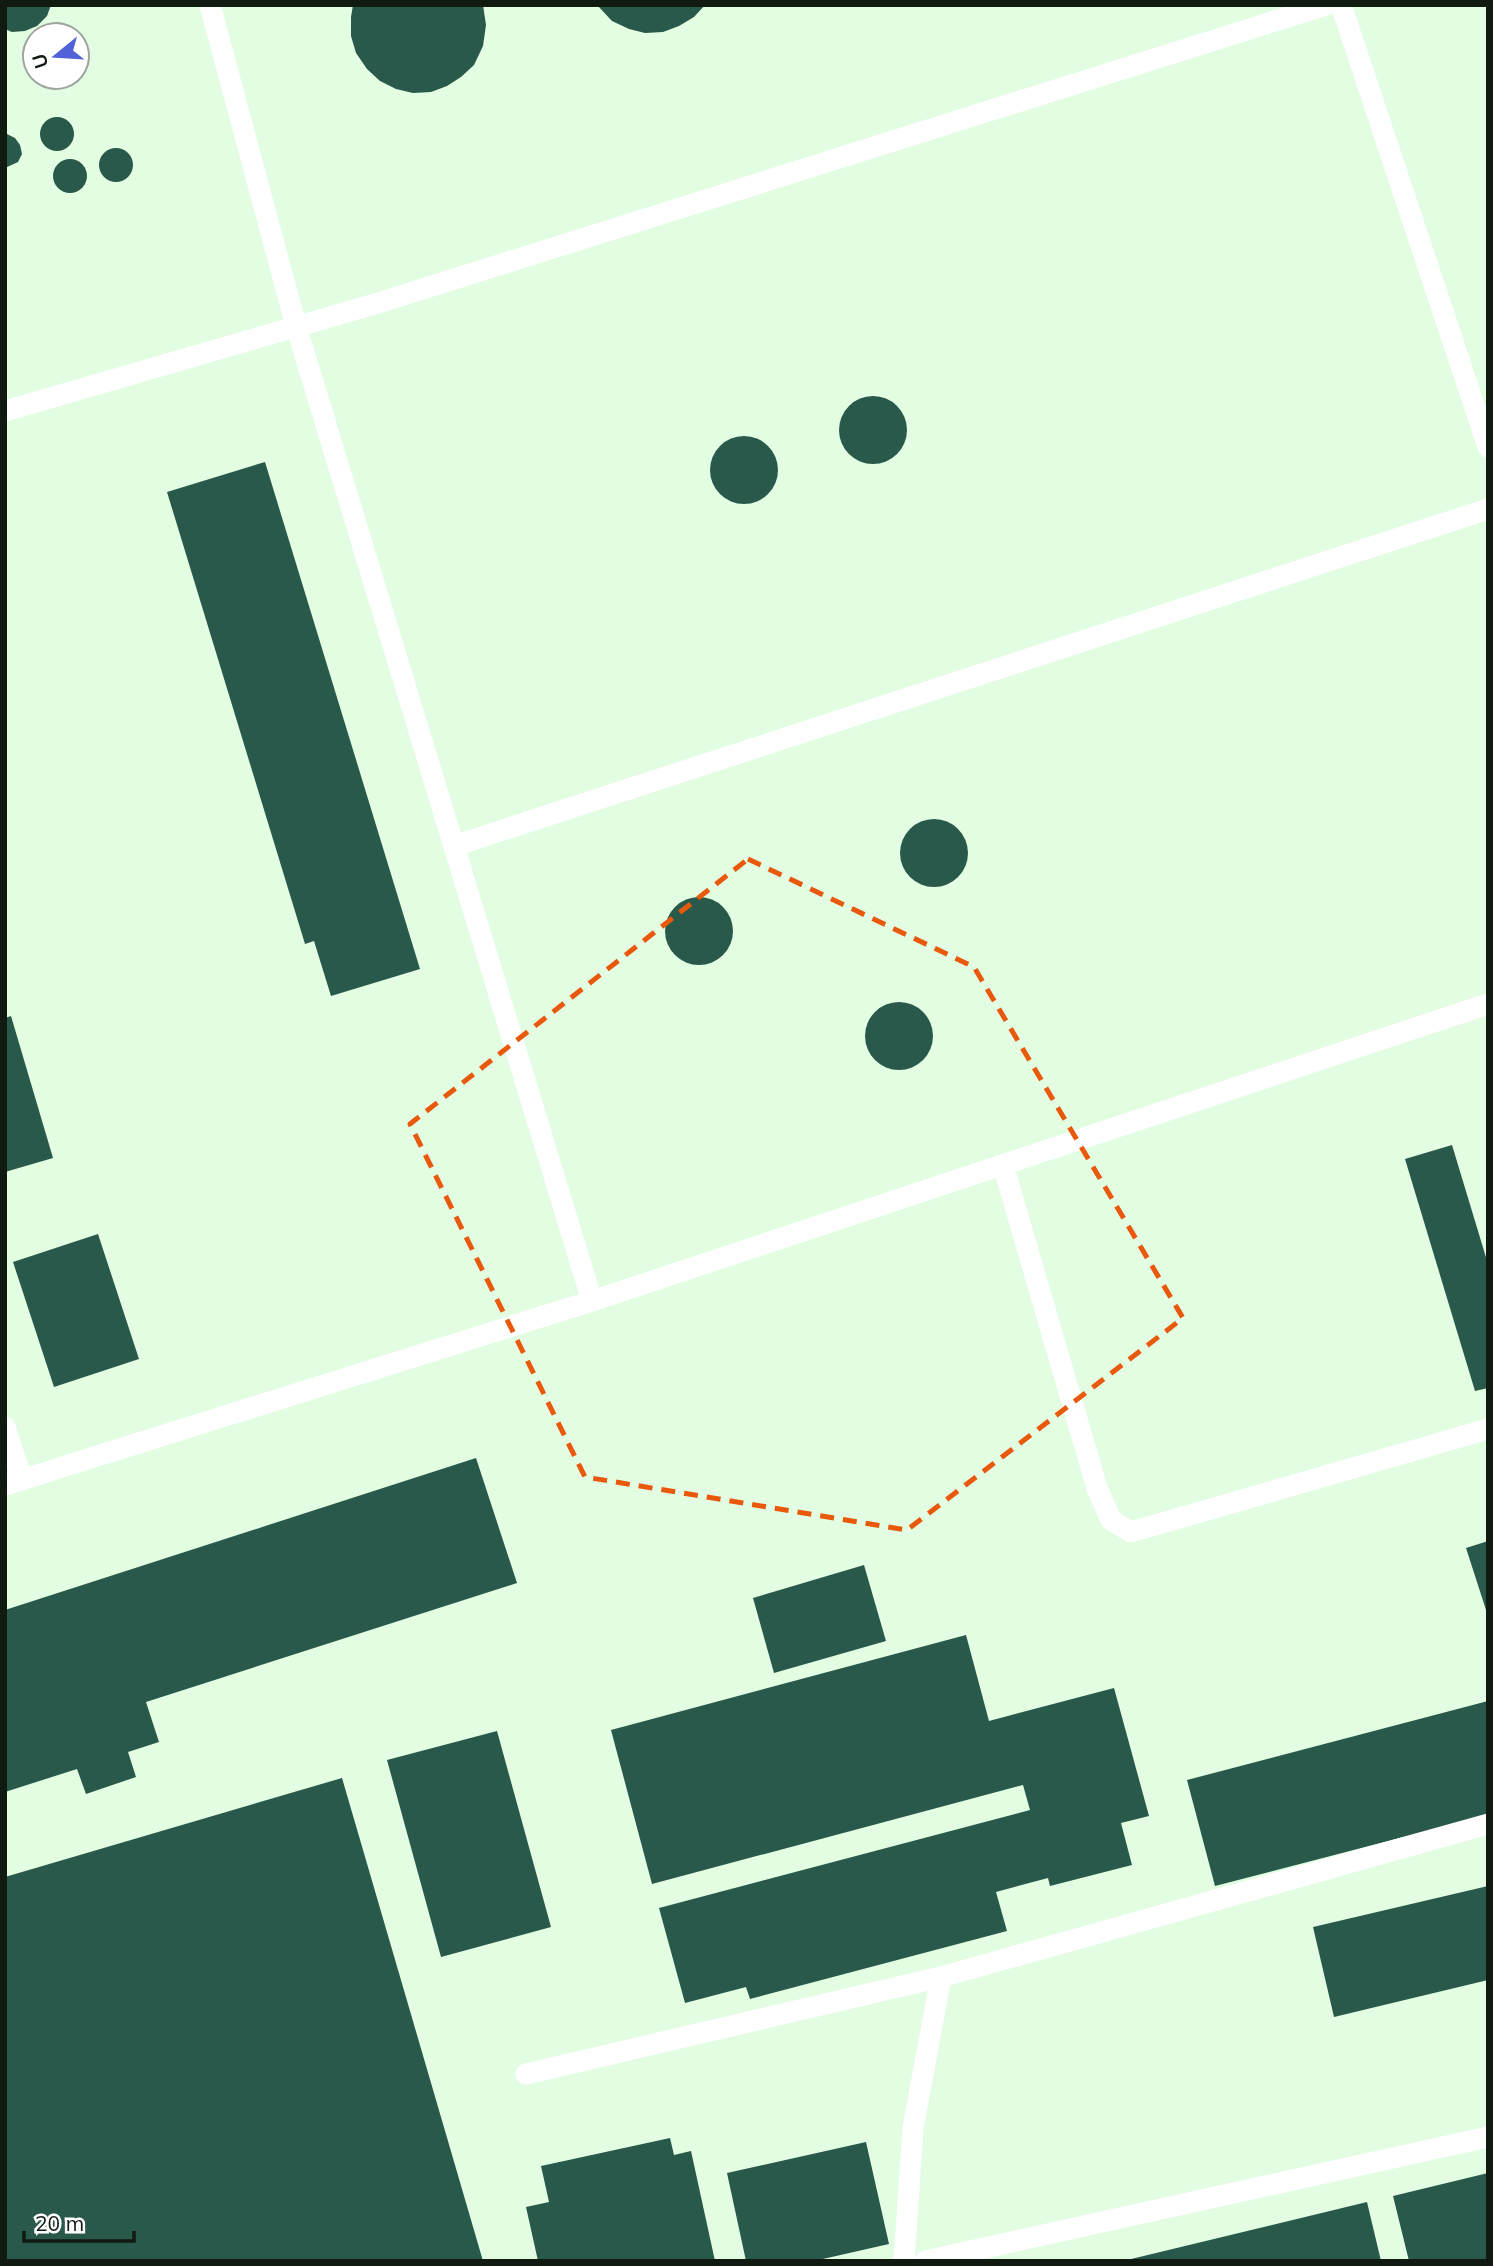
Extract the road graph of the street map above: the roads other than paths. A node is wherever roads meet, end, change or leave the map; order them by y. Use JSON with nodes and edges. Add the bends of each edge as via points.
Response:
{"nodes":[{"id":1,"x":210,"y":5,"type":"edge"},
{"id":2,"x":1326,"y":5,"type":"edge"},
{"id":3,"x":1341,"y":5,"type":"edge"},
{"id":4,"x":296,"y":326,"type":"junction"},
{"id":5,"x":5,"y":411,"type":"edge"},
{"id":6,"x":1488,"y":447,"type":"edge"},
{"id":7,"x":1488,"y":509,"type":"edge"},
{"id":8,"x":454,"y":846,"type":"junction"},
{"id":9,"x":1488,"y":1004,"type":"edge"},
{"id":10,"x":1003,"y":1165,"type":"junction"},
{"id":11,"x":592,"y":1301,"type":"junction"},
{"id":12,"x":5,"y":1427,"type":"edge"},
{"id":13,"x":1488,"y":1429,"type":"edge"},
{"id":14,"x":14,"y":1482,"type":"edge"},
{"id":15,"x":1488,"y":1824,"type":"edge"},
{"id":16,"x":941,"y":1977,"type":"junction"},
{"id":17,"x":526,"y":2074,"type":"dead end"},
{"id":18,"x":1488,"y":2137,"type":"edge"},
{"id":19,"x":904,"y":2261,"type":"edge"},
{"id":20,"x":925,"y":2261,"type":"edge"}],
"edges":[{"from":1,"to":4,"type":"lane"},
{"from":2,"to":4,"type":"lane"},
{"from":3,"to":6,"type":"lane"},
{"from":4,"to":5,"type":"lane"},
{"from":4,"to":8,"type":"lane"},
{"from":7,"to":8,"type":"lane"},
{"from":8,"to":11,"type":"lane"},
{"from":9,"to":10,"type":"lane"},
{"from":10,"to":11,"type":"lane"},
{"from":10,"to":13,"type":"lane","via":[[1097,1488],[1111,1520],[1131,1532]]},
{"from":11,"to":14,"type":"lane"},
{"from":12,"to":14,"type":"lane"},
{"from":15,"to":16,"type":"lane"},
{"from":16,"to":17,"type":"lane"},
{"from":16,"to":19,"type":"lane","via":[[913,2128]]},
{"from":18,"to":20,"type":"lane"}]}
